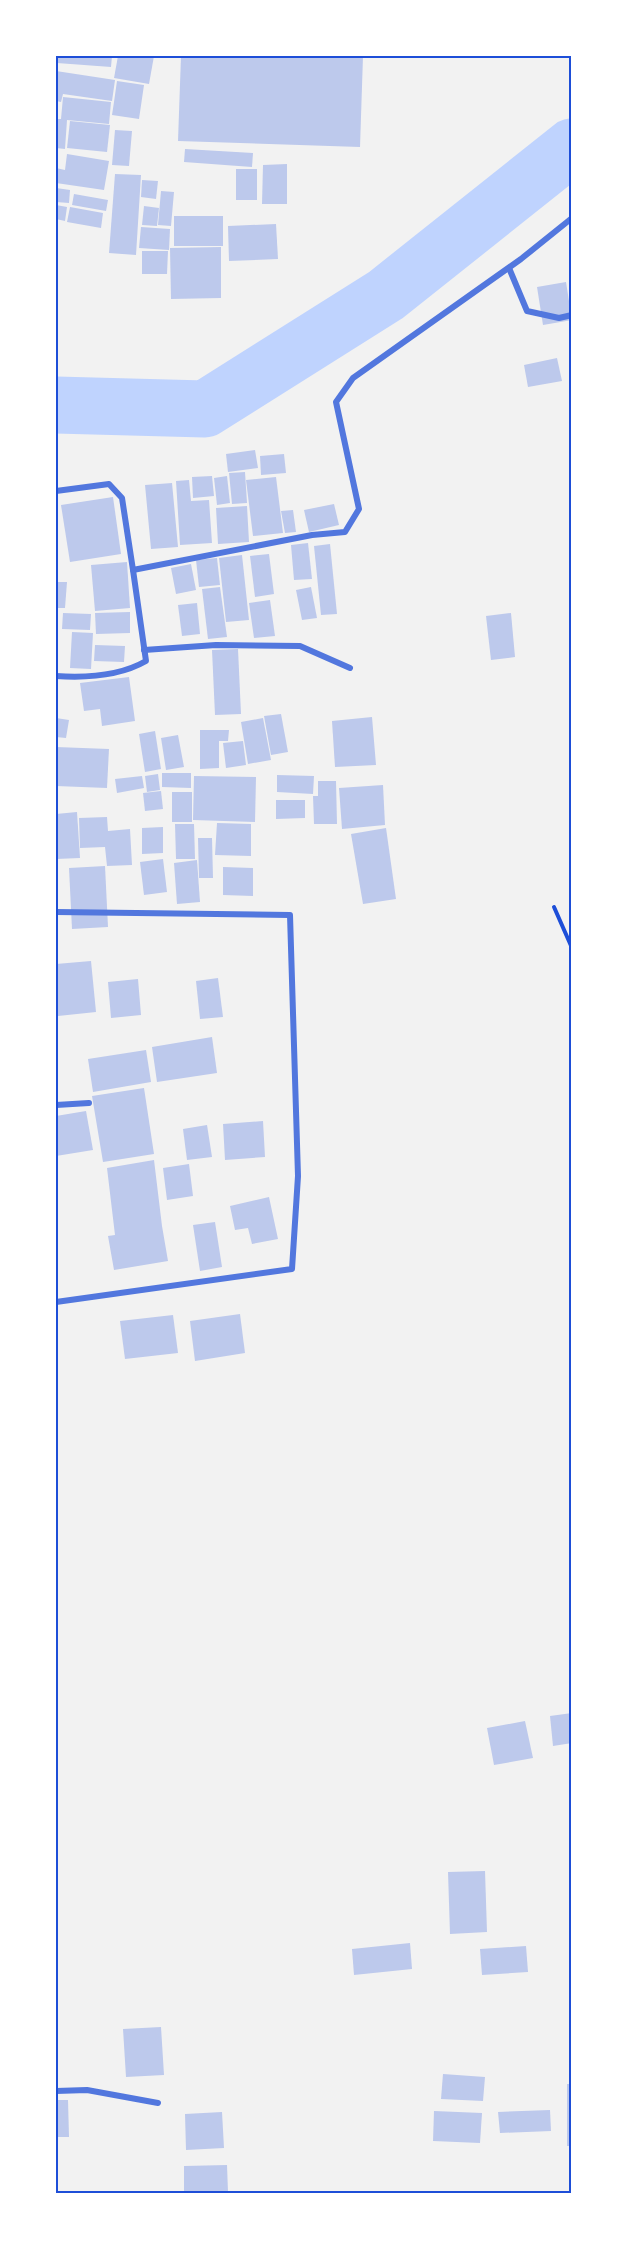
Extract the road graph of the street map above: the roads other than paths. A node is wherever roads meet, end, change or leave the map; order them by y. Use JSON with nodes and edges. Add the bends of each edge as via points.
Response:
{"nodes":[{"id":1,"x":572,"y":218,"type":"edge"},
{"id":2,"x":509,"y":268,"type":"junction"},
{"id":3,"x":572,"y":315,"type":"edge"},
{"id":4,"x":56,"y":492,"type":"edge"},
{"id":5,"x":133,"y":570,"type":"junction"},
{"id":6,"x":144,"y":650,"type":"junction"},
{"id":7,"x":350,"y":668,"type":"dead end"},
{"id":8,"x":56,"y":676,"type":"edge"},
{"id":9,"x":56,"y":912,"type":"edge"},
{"id":10,"x":89,"y":1103,"type":"dead end"},
{"id":11,"x":56,"y":1105,"type":"edge"},
{"id":12,"x":56,"y":1302,"type":"edge"},
{"id":13,"x":56,"y":2091,"type":"edge"},
{"id":14,"x":158,"y":2103,"type":"dead end"}],
"edges":[{"from":1,"to":2,"type":"street"},
{"from":2,"to":3,"type":"street","via":[[526,311],[559,318]]},
{"from":2,"to":5,"type":"street","via":[[353,378],[336,402],[359,510],[345,532]]},
{"from":4,"to":5,"type":"street","via":[[109,484],[122,498]]},
{"from":5,"to":6,"type":"street"},
{"from":6,"to":7,"type":"street","via":[[216,645],[300,646]]},
{"from":6,"to":8,"type":"street","via":[[146,661],[131,669],[78,678]]},
{"from":9,"to":12,"type":"street","via":[[290,915],[298,1176],[292,1269]]},
{"from":10,"to":11,"type":"street"},
{"from":13,"to":14,"type":"street","via":[[87,2090]]}]}
